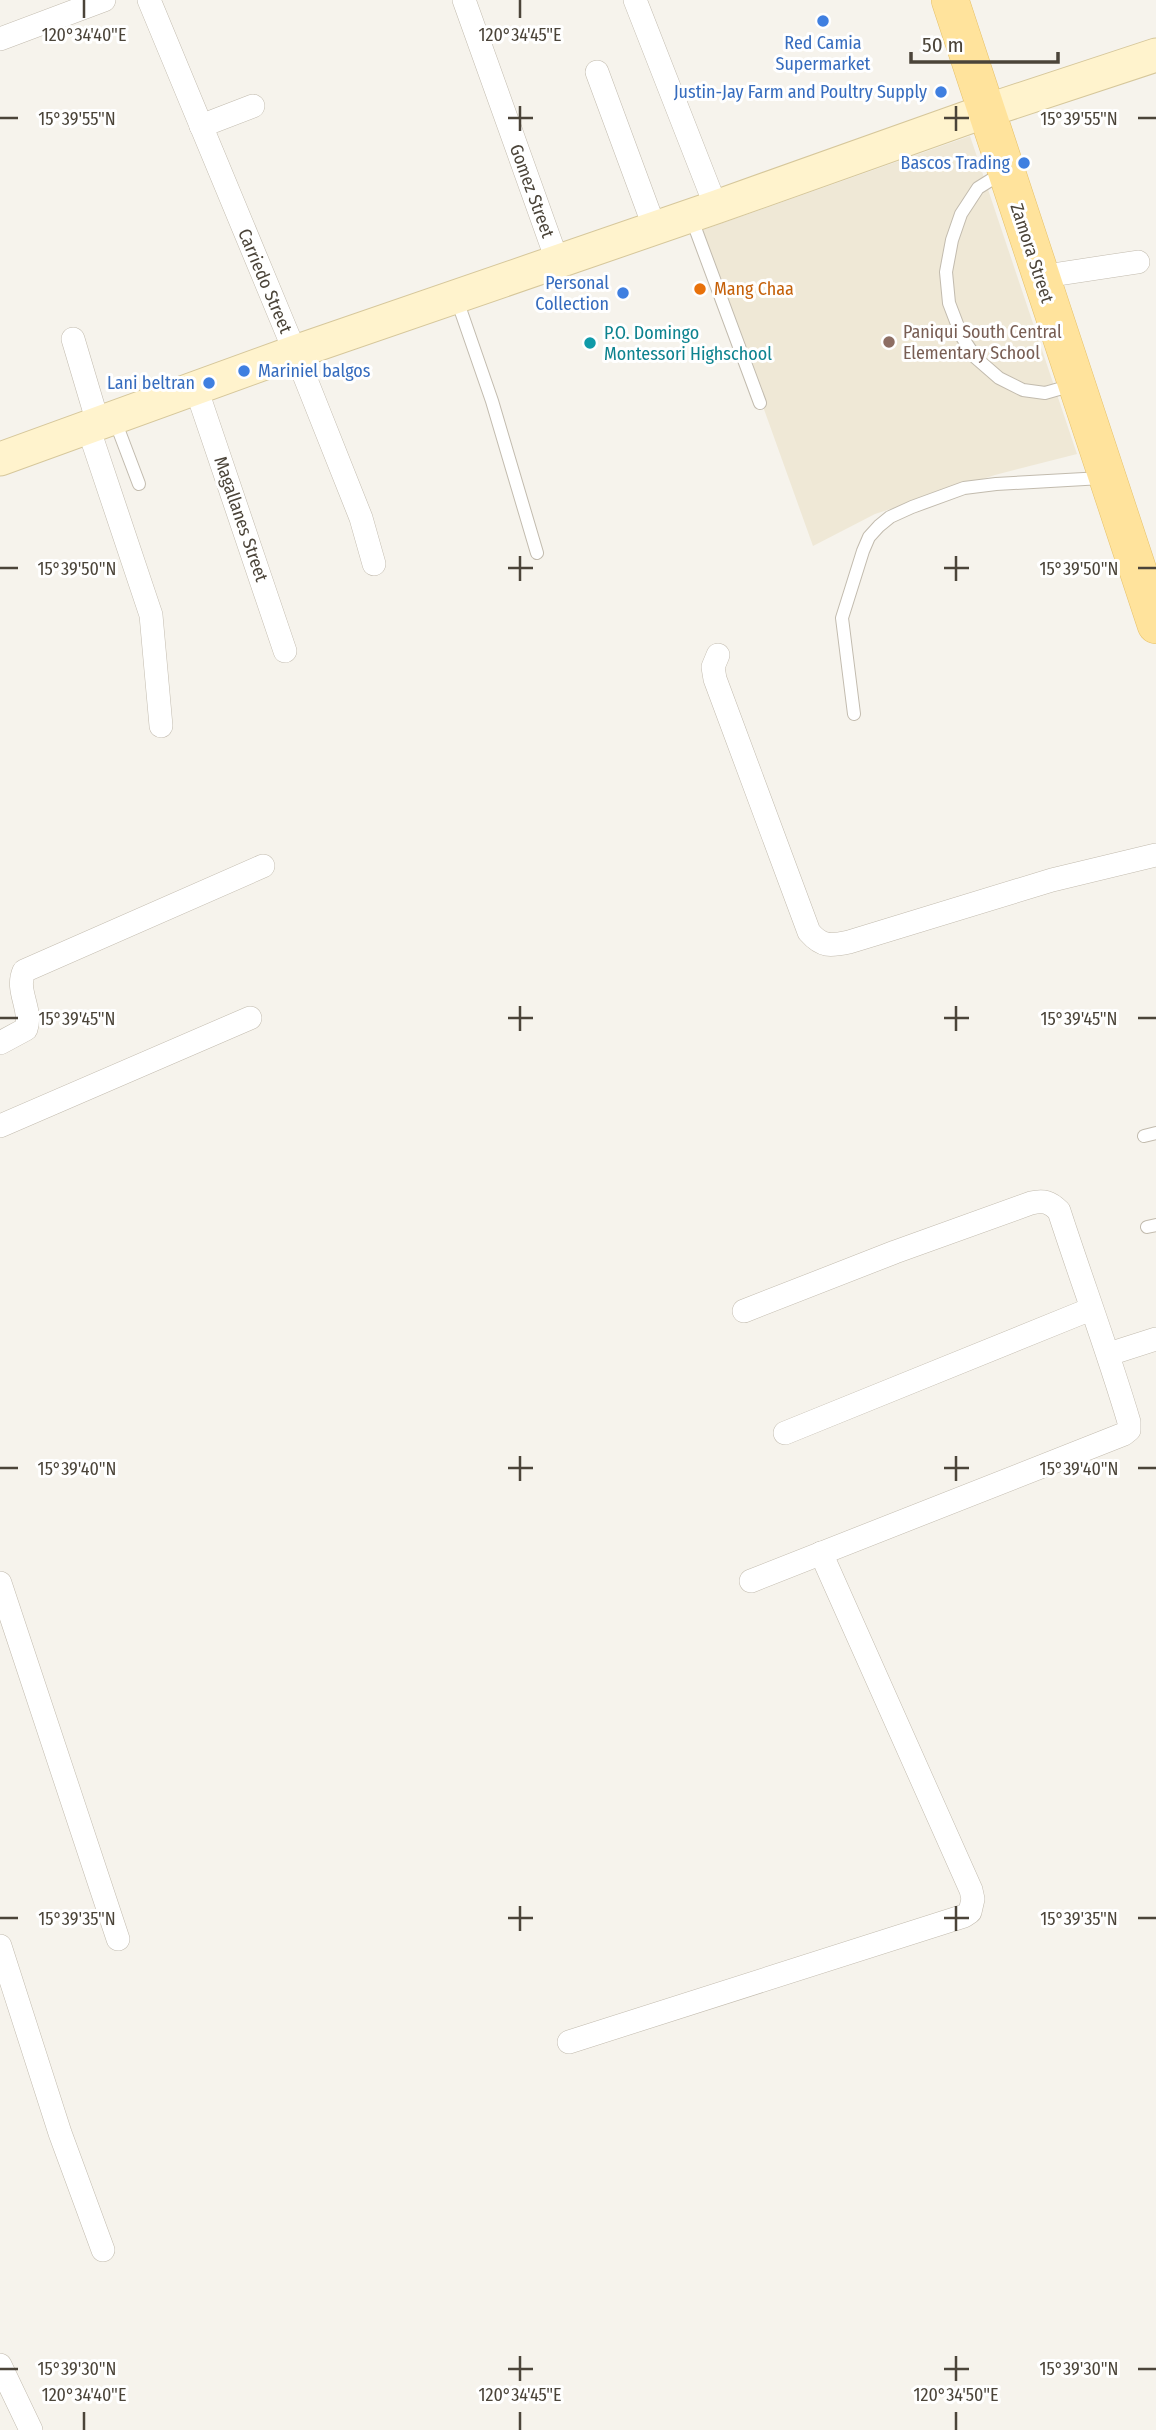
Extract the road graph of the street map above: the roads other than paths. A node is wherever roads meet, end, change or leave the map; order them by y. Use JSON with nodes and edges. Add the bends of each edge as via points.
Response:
{"nodes":[{"id":1,"x":104,"y":0,"type":"edge"},
{"id":2,"x":149,"y":0,"type":"edge"},
{"id":3,"x":464,"y":0,"type":"edge"},
{"id":4,"x":635,"y":0,"type":"edge"},
{"id":5,"x":950,"y":0,"type":"edge"},
{"id":6,"x":0,"y":38,"type":"edge"},
{"id":7,"x":1156,"y":55,"type":"edge"},
{"id":8,"x":597,"y":72,"type":"dead end"},
{"id":9,"x":253,"y":106,"type":"dead end"},
{"id":10,"x":986,"y":111,"type":"junction"},
{"id":11,"x":201,"y":127,"type":"junction"},
{"id":12,"x":1006,"y":171,"type":"junction"},
{"id":13,"x":703,"y":212,"type":"junction"},
{"id":14,"x":655,"y":229,"type":"junction"},
{"id":15,"x":558,"y":262,"type":"junction"},
{"id":16,"x":1138,"y":262,"type":"dead end"},
{"id":17,"x":1040,"y":276,"type":"junction"},
{"id":18,"x":456,"y":297,"type":"junction"},
{"id":19,"x":73,"y":339,"type":"dead end"},
{"id":20,"x":295,"y":352,"type":"junction"},
{"id":21,"x":1076,"y":384,"type":"junction"},
{"id":22,"x":196,"y":388,"type":"junction"},
{"id":23,"x":760,"y":403,"type":"dead end"},
{"id":24,"x":100,"y":423,"type":"junction"},
{"id":25,"x":0,"y":459,"type":"edge"},
{"id":26,"x":1106,"y":478,"type":"junction"},
{"id":27,"x":139,"y":484,"type":"dead end"},
{"id":28,"x":537,"y":553,"type":"dead end"},
{"id":29,"x":374,"y":564,"type":"dead end"},
{"id":30,"x":1152,"y":601,"type":"edge"},
{"id":31,"x":285,"y":651,"type":"dead end"},
{"id":32,"x":718,"y":655,"type":"dead end"},
{"id":33,"x":854,"y":714,"type":"dead end"},
{"id":34,"x":161,"y":726,"type":"dead end"},
{"id":35,"x":1156,"y":855,"type":"edge"},
{"id":36,"x":263,"y":866,"type":"dead end"},
{"id":37,"x":250,"y":1018,"type":"dead end"},
{"id":38,"x":0,"y":1043,"type":"edge"},
{"id":39,"x":0,"y":1126,"type":"edge"},
{"id":40,"x":1091,"y":1309,"type":"junction"},
{"id":41,"x":744,"y":1311,"type":"dead end"},
{"id":42,"x":1156,"y":1339,"type":"edge"},
{"id":43,"x":1109,"y":1354,"type":"junction"},
{"id":44,"x":785,"y":1433,"type":"dead end"},
{"id":45,"x":821,"y":1553,"type":"junction"},
{"id":46,"x":751,"y":1581,"type":"dead end"},
{"id":47,"x":0,"y":1583,"type":"edge"},
{"id":48,"x":118,"y":1939,"type":"dead end"},
{"id":49,"x":0,"y":1945,"type":"edge"},
{"id":50,"x":569,"y":2042,"type":"dead end"},
{"id":51,"x":103,"y":2250,"type":"dead end"},
{"id":52,"x":0,"y":2365,"type":"edge"},
{"id":53,"x":31,"y":2430,"type":"edge"}],
"edges":[{"from":1,"to":6,"type":"street"},
{"from":2,"to":11,"type":"street","name":"Carriedo Street"},
{"from":3,"to":15,"type":"street","name":"Gomez Street"},
{"from":4,"to":13,"type":"street"},
{"from":5,"to":10,"type":"main road","name":"Zamora Street"},
{"from":7,"to":10,"type":"street"},
{"from":8,"to":14,"type":"street"},
{"from":9,"to":11,"type":"street"},
{"from":10,"to":12,"type":"main road","name":"Zamora Street"},
{"from":10,"to":13,"type":"street"},
{"from":11,"to":20,"type":"street","name":"Carriedo Street"},
{"from":12,"to":17,"type":"main road","name":"Zamora Street"},
{"from":12,"to":21,"type":"lane","via":[[978,188],[961,214],[946,272],[949,303],[962,337],[976,358],[999,378],[1023,390],[1045,393]]},
{"from":13,"to":14,"type":"street"},
{"from":13,"to":23,"type":"lane"},
{"from":14,"to":15,"type":"street"},
{"from":15,"to":18,"type":"street"},
{"from":16,"to":17,"type":"street"},
{"from":17,"to":21,"type":"main road","name":"Zamora Street"},
{"from":18,"to":20,"type":"street"},
{"from":18,"to":28,"type":"lane"},
{"from":19,"to":24,"type":"street"},
{"from":20,"to":22,"type":"street"},
{"from":20,"to":29,"type":"street","name":"Carriedo Street","via":[[361,518]]},
{"from":21,"to":26,"type":"main road","name":"Zamora Street"},
{"from":22,"to":24,"type":"street"},
{"from":22,"to":31,"type":"street","name":"Magallanes Street"},
{"from":24,"to":25,"type":"street"},
{"from":24,"to":27,"type":"lane"},
{"from":24,"to":34,"type":"street","via":[[151,615]]},
{"from":26,"to":30,"type":"main road","name":"Zamora Street"},
{"from":26,"to":33,"type":"lane","via":[[964,488],[912,507],[879,526],[863,551],[842,618]]},
{"from":32,"to":35,"type":"street","via":[[715,679],[809,932],[817,941],[832,945],[849,942],[1052,880]]},
{"from":36,"to":38,"type":"street","via":[[24,971],[20,981],[29,1020],[26,1030]]},
{"from":37,"to":39,"type":"street"},
{"from":40,"to":41,"type":"street","via":[[1059,1211],[1040,1201]]},
{"from":40,"to":43,"type":"street"},
{"from":40,"to":44,"type":"street"},
{"from":42,"to":43,"type":"street"},
{"from":43,"to":45,"type":"street","via":[[1129,1422],[1124,1434]]},
{"from":45,"to":46,"type":"street"},
{"from":45,"to":50,"type":"street","via":[[971,1890],[970,1912]]},
{"from":47,"to":48,"type":"street"},
{"from":49,"to":51,"type":"street"},
{"from":52,"to":53,"type":"street"}]}
